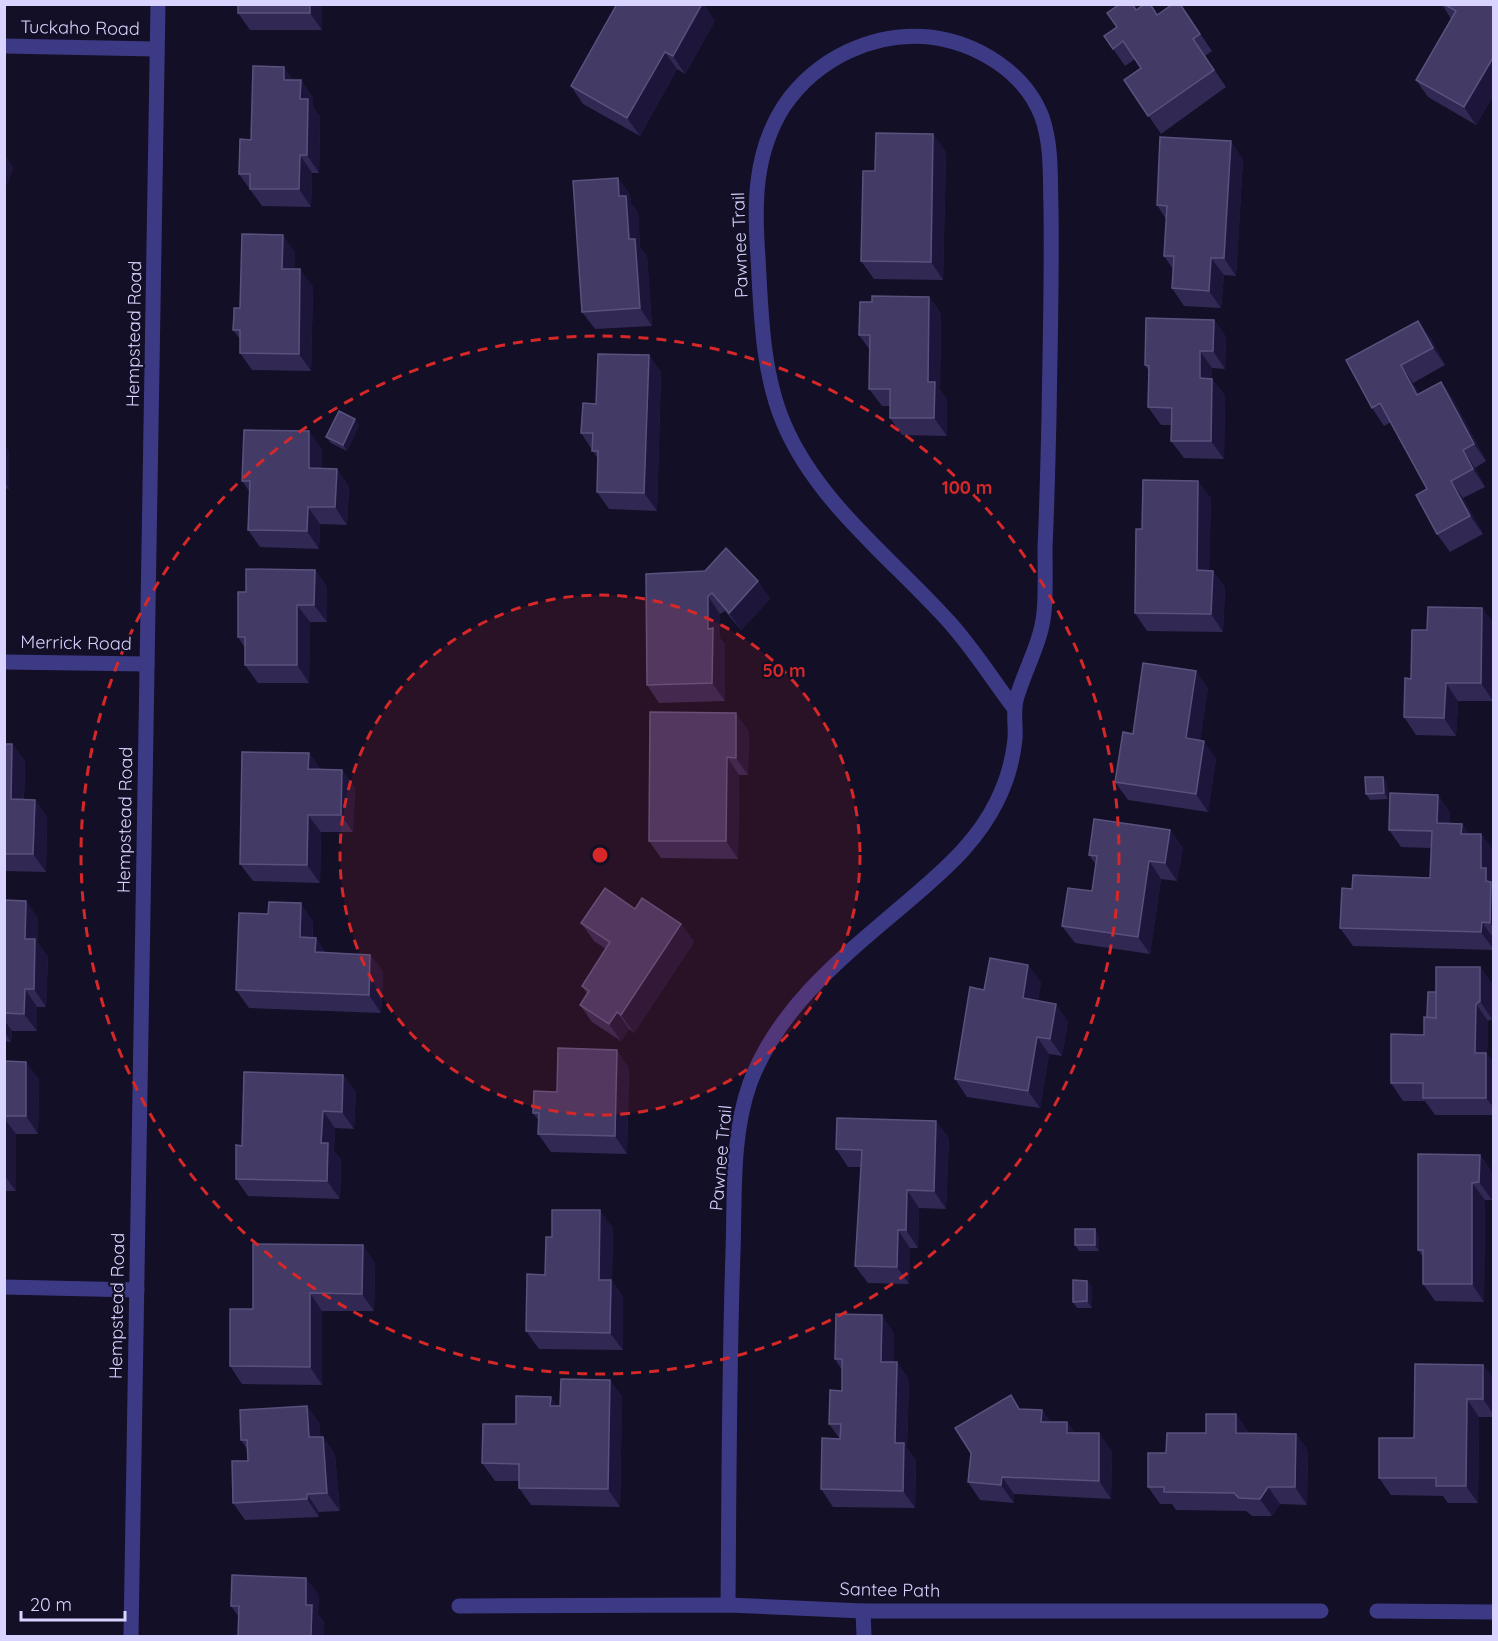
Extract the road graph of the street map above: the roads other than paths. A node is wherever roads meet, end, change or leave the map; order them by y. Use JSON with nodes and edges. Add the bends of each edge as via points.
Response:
{"nodes":[{"id":1,"x":158,"y":4,"type":"edge"},
{"id":2,"x":4,"y":46,"type":"edge"},
{"id":3,"x":155,"y":49,"type":"junction"},
{"id":4,"x":4,"y":662,"type":"edge"},
{"id":5,"x":147,"y":663,"type":"junction"},
{"id":6,"x":1014,"y":708,"type":"junction"},
{"id":7,"x":4,"y":1287,"type":"edge"},
{"id":8,"x":137,"y":1290,"type":"junction"},
{"id":9,"x":728,"y":1605,"type":"junction"},
{"id":10,"x":459,"y":1606,"type":"dead end"},
{"id":11,"x":863,"y":1611,"type":"junction"},
{"id":12,"x":1321,"y":1611,"type":"dead end"},
{"id":13,"x":1377,"y":1611,"type":"dead end"},
{"id":14,"x":1494,"y":1612,"type":"edge"},
{"id":15,"x":131,"y":1636,"type":"edge"},
{"id":16,"x":864,"y":1636,"type":"edge"}],
"edges":[{"from":1,"to":3,"type":"street","name":"Hempstead Road"},
{"from":2,"to":3,"type":"street","name":"Tuckaho Road"},
{"from":3,"to":5,"type":"street","name":"Hempstead Road"},
{"from":4,"to":5,"type":"street","name":"Merrick Road"},
{"from":5,"to":8,"type":"street","name":"Hempstead Road"},
{"from":6,"to":6,"type":"street","name":"Pawnee Trail","via":[[1044,618],[1052,267],[1050,147],[1030,95],[1003,66],[971,48],[932,37],[875,41],[821,67],[804,82],[774,123],[759,162],[754,205],[768,371],[783,423],[808,469],[954,628]]},
{"from":6,"to":9,"type":"street","name":"Pawnee Trail","via":[[1013,754],[1000,797],[976,837],[794,1006],[769,1040],[749,1086],[736,1157]]},
{"from":7,"to":8,"type":"street"},
{"from":8,"to":15,"type":"street","name":"Hempstead Road"},
{"from":9,"to":10,"type":"street","name":"Santee Path"},
{"from":9,"to":11,"type":"street","name":"Santee Path"},
{"from":11,"to":12,"type":"street","name":"Santee Path"},
{"from":11,"to":16,"type":"street"},
{"from":13,"to":14,"type":"street"}]}
